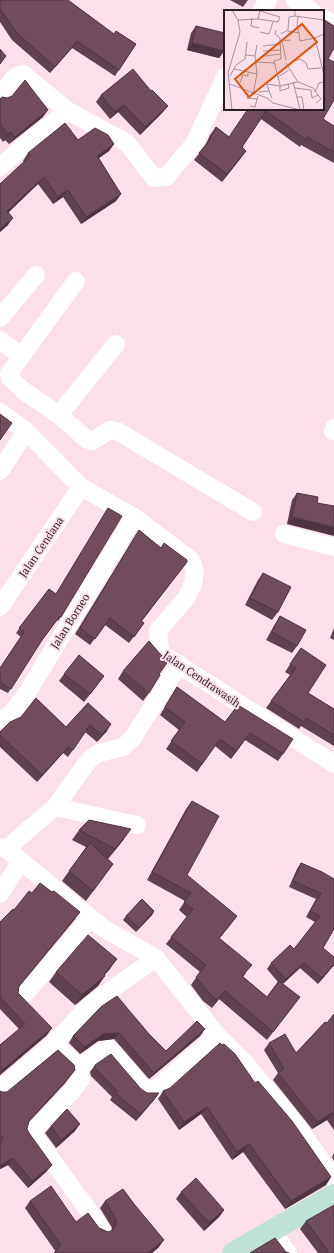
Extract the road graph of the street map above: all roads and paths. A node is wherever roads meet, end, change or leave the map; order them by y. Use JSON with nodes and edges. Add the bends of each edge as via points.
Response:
{"nodes":[{"id":1,"x":268,"y":0,"type":"edge"},
{"id":2,"x":295,"y":0,"type":"edge"},
{"id":3,"x":262,"y":10,"type":"edge"},
{"id":4,"x":310,"y":10,"type":"edge"},
{"id":5,"x":324,"y":19,"type":"edge"},
{"id":6,"x":334,"y":25,"type":"edge"},
{"id":7,"x":224,"y":79,"type":"edge"},
{"id":8,"x":0,"y":95,"type":"edge"},
{"id":9,"x":68,"y":111,"type":"junction"},
{"id":10,"x":0,"y":167,"type":"edge"},
{"id":11,"x":36,"y":274,"type":"dead end"},
{"id":12,"x":76,"y":281,"type":"dead end"},
{"id":13,"x":0,"y":318,"type":"edge"},
{"id":14,"x":0,"y":340,"type":"edge"},
{"id":15,"x":116,"y":344,"type":"dead end"},
{"id":16,"x":21,"y":356,"type":"junction"},
{"id":17,"x":0,"y":412,"type":"edge"},
{"id":18,"x":59,"y":415,"type":"junction"},
{"id":19,"x":26,"y":431,"type":"junction"},
{"id":20,"x":0,"y":471,"type":"edge"},
{"id":21,"x":81,"y":487,"type":"junction"},
{"id":22,"x":253,"y":512,"type":"dead end"},
{"id":23,"x":134,"y":517,"type":"junction"},
{"id":24,"x":284,"y":534,"type":"dead end"},
{"id":25,"x":334,"y":547,"type":"edge"},
{"id":26,"x":0,"y":607,"type":"edge"},
{"id":27,"x":179,"y":664,"type":"junction"},
{"id":28,"x":0,"y":719,"type":"edge"},
{"id":29,"x":334,"y":764,"type":"edge"},
{"id":30,"x":55,"y":807,"type":"junction"},
{"id":31,"x":137,"y":825,"type":"dead end"},
{"id":32,"x":3,"y":848,"type":"edge"},
{"id":33,"x":21,"y":862,"type":"junction"},
{"id":34,"x":0,"y":894,"type":"edge"},
{"id":35,"x":90,"y":918,"type":"junction"},
{"id":36,"x":156,"y":958,"type":"junction"},
{"id":37,"x":24,"y":995,"type":"dead end"},
{"id":38,"x":216,"y":1035,"type":"junction"},
{"id":39,"x":54,"y":1043,"type":"junction"},
{"id":40,"x":79,"y":1067,"type":"junction"},
{"id":41,"x":0,"y":1089,"type":"edge"},
{"id":42,"x":334,"y":1179,"type":"edge"},
{"id":43,"x":334,"y":1195,"type":"edge"},
{"id":44,"x":102,"y":1229,"type":"edge"},
{"id":45,"x":272,"y":1232,"type":"junction"},
{"id":46,"x":233,"y":1253,"type":"edge"},
{"id":47,"x":288,"y":1253,"type":"edge"}],
"edges":[{"from":1,"to":3,"type":"street"},
{"from":2,"to":4,"type":"street"},
{"from":5,"to":6,"type":"street"},
{"from":7,"to":9,"type":"street","via":[[194,144],[163,178],[154,178],[123,140]]},
{"from":8,"to":9,"type":"street","via":[[13,79],[23,74]]},
{"from":9,"to":10,"type":"street","via":[[28,141]]},
{"from":11,"to":13,"type":"street"},
{"from":12,"to":16,"type":"street"},
{"from":14,"to":16,"type":"street"},
{"from":15,"to":18,"type":"street"},
{"from":16,"to":18,"type":"street","via":[[9,374],[10,378],[21,389]]},
{"from":17,"to":19,"type":"street","name":"Jalan Cendrawasih"},
{"from":18,"to":22,"type":"street","via":[[81,436],[92,441],[110,430],[117,431]]},
{"from":19,"to":20,"type":"street"},
{"from":19,"to":21,"type":"street","name":"Jalan Cendrawasih"},
{"from":21,"to":23,"type":"street","name":"Jalan Cendrawasih"},
{"from":21,"to":26,"type":"street","name":"Jalan Cendana"},
{"from":23,"to":27,"type":"street","name":"Jalan Cendrawasih","via":[[191,560],[195,571],[193,584],[186,598],[158,633],[162,653]]},
{"from":23,"to":28,"type":"street","name":"Jalan Borneo","via":[[25,696],[8,717]]},
{"from":24,"to":25,"type":"street"},
{"from":27,"to":29,"type":"street","name":"Jalan Cendrawasih","via":[[245,709]]},
{"from":27,"to":30,"type":"street","via":[[132,739],[123,747],[99,753],[89,760]]},
{"from":30,"to":31,"type":"street"},
{"from":30,"to":32,"type":"street"},
{"from":32,"to":33,"type":"street"},
{"from":33,"to":34,"type":"street"},
{"from":33,"to":35,"type":"street"},
{"from":35,"to":36,"type":"street"},
{"from":35,"to":37,"type":"street"},
{"from":36,"to":38,"type":"street"},
{"from":36,"to":39,"type":"street","via":[[90,1005]]},
{"from":38,"to":40,"type":"street","via":[[153,1090],[144,1089],[110,1050],[106,1049]]},
{"from":38,"to":42,"type":"street","via":[[244,1062],[295,1123]]},
{"from":39,"to":40,"type":"street"},
{"from":39,"to":41,"type":"street"},
{"from":40,"to":44,"type":"street","via":[[81,1079],[33,1134]]},
{"from":43,"to":45,"type":"street"},
{"from":45,"to":46,"type":"street"},
{"from":45,"to":47,"type":"street"}]}
